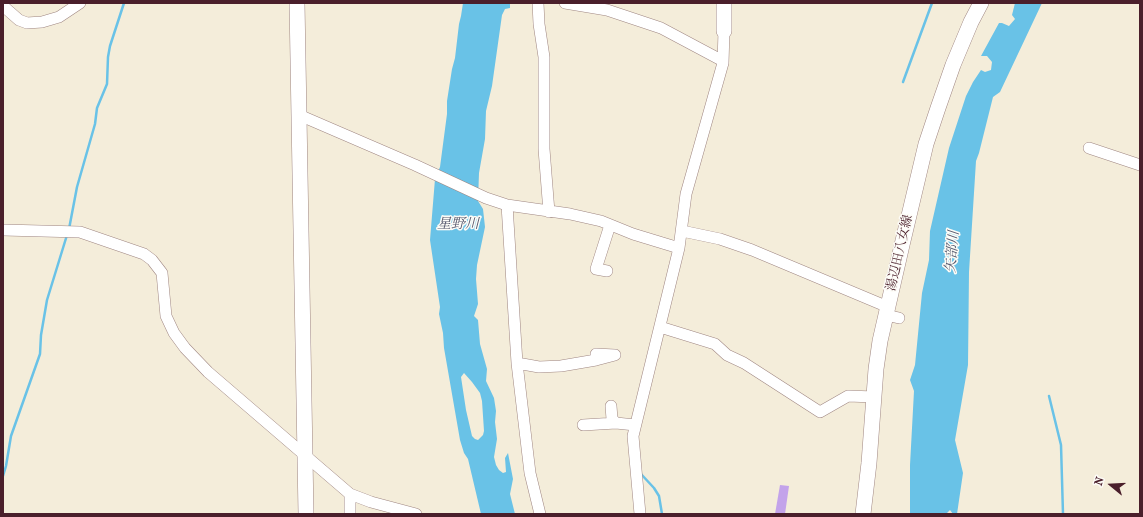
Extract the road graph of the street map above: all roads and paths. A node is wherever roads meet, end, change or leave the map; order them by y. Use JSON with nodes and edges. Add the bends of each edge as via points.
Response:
{"nodes":[{"id":1,"x":80,"y":3,"type":"edge"},
{"id":2,"x":297,"y":3,"type":"edge"},
{"id":3,"x":538,"y":3,"type":"edge"},
{"id":4,"x":565,"y":3,"type":"edge"},
{"id":5,"x":724,"y":3,"type":"edge"},
{"id":6,"x":981,"y":3,"type":"edge"},
{"id":7,"x":3,"y":6,"type":"edge"},
{"id":8,"x":724,"y":31,"type":"joint"},
{"id":9,"x":723,"y":61,"type":"junction"},
{"id":10,"x":299,"y":115,"type":"junction"},
{"id":11,"x":1089,"y":148,"type":"dead end"},
{"id":12,"x":1140,"y":165,"type":"edge"},
{"id":13,"x":507,"y":205,"type":"junction"},
{"id":14,"x":549,"y":212,"type":"junction"},
{"id":15,"x":610,"y":225,"type":"junction"},
{"id":16,"x":3,"y":230,"type":"edge"},
{"id":17,"x":682,"y":231,"type":"junction"},
{"id":18,"x":679,"y":248,"type":"junction"},
{"id":19,"x":607,"y":271,"type":"dead end"},
{"id":20,"x":891,"y":313,"type":"junction"},
{"id":21,"x":660,"y":327,"type":"junction"},
{"id":22,"x":596,"y":354,"type":"dead end"},
{"id":23,"x":517,"y":363,"type":"junction"},
{"id":24,"x":874,"y":397,"type":"junction"},
{"id":25,"x":611,"y":406,"type":"dead end"},
{"id":26,"x":616,"y":423,"type":"junction"},
{"id":27,"x":583,"y":425,"type":"dead end"},
{"id":28,"x":635,"y":425,"type":"junction"},
{"id":29,"x":305,"y":454,"type":"junction"},
{"id":30,"x":350,"y":494,"type":"junction"},
{"id":31,"x":306,"y":514,"type":"edge"},
{"id":32,"x":350,"y":514,"type":"edge"},
{"id":33,"x":416,"y":514,"type":"edge"},
{"id":34,"x":540,"y":514,"type":"edge"},
{"id":35,"x":640,"y":514,"type":"edge"},
{"id":36,"x":863,"y":514,"type":"edge"}],
"edges":[{"from":1,"to":7,"type":"street","via":[[59,17],[27,23],[19,20]]},
{"from":2,"to":10,"type":"street"},
{"from":3,"to":14,"type":"street","via":[[544,58],[544,149]]},
{"from":4,"to":9,"type":"street","via":[[607,10],[661,28]]},
{"from":5,"to":8,"type":"street"},
{"from":6,"to":20,"type":"street","name":"湯辺田八女線","via":[[953,65],[926,144]]},
{"from":8,"to":9,"type":"street"},
{"from":9,"to":17,"type":"street","via":[[686,194]]},
{"from":10,"to":13,"type":"street"},
{"from":10,"to":29,"type":"street"},
{"from":11,"to":12,"type":"street"},
{"from":13,"to":14,"type":"street"},
{"from":13,"to":23,"type":"street"},
{"from":14,"to":15,"type":"street","via":[[570,214]]},
{"from":15,"to":18,"type":"street"},
{"from":15,"to":19,"type":"street","via":[[596,269]]},
{"from":16,"to":29,"type":"street","via":[[80,232],[144,254],[162,273],[166,316],[185,348],[208,372]]},
{"from":17,"to":18,"type":"street"},
{"from":17,"to":20,"type":"street","via":[[720,239],[752,250]]},
{"from":18,"to":21,"type":"street"},
{"from":20,"to":24,"type":"street","name":"湯辺田八女線","via":[[877,362]]},
{"from":21,"to":24,"type":"street","via":[[715,344],[727,355],[744,363],[820,412],[848,396]]},
{"from":21,"to":28,"type":"street"},
{"from":22,"to":23,"type":"street","via":[[615,355],[561,366],[539,367]]},
{"from":23,"to":34,"type":"street","via":[[530,473]]},
{"from":24,"to":36,"type":"street","name":"湯辺田八女線"},
{"from":25,"to":26,"type":"street","via":[[612,419]]},
{"from":26,"to":27,"type":"street"},
{"from":26,"to":28,"type":"street"},
{"from":28,"to":35,"type":"street","via":[[633,436]]},
{"from":29,"to":30,"type":"street"},
{"from":29,"to":31,"type":"street"},
{"from":30,"to":32,"type":"street"},
{"from":30,"to":33,"type":"street"}]}
